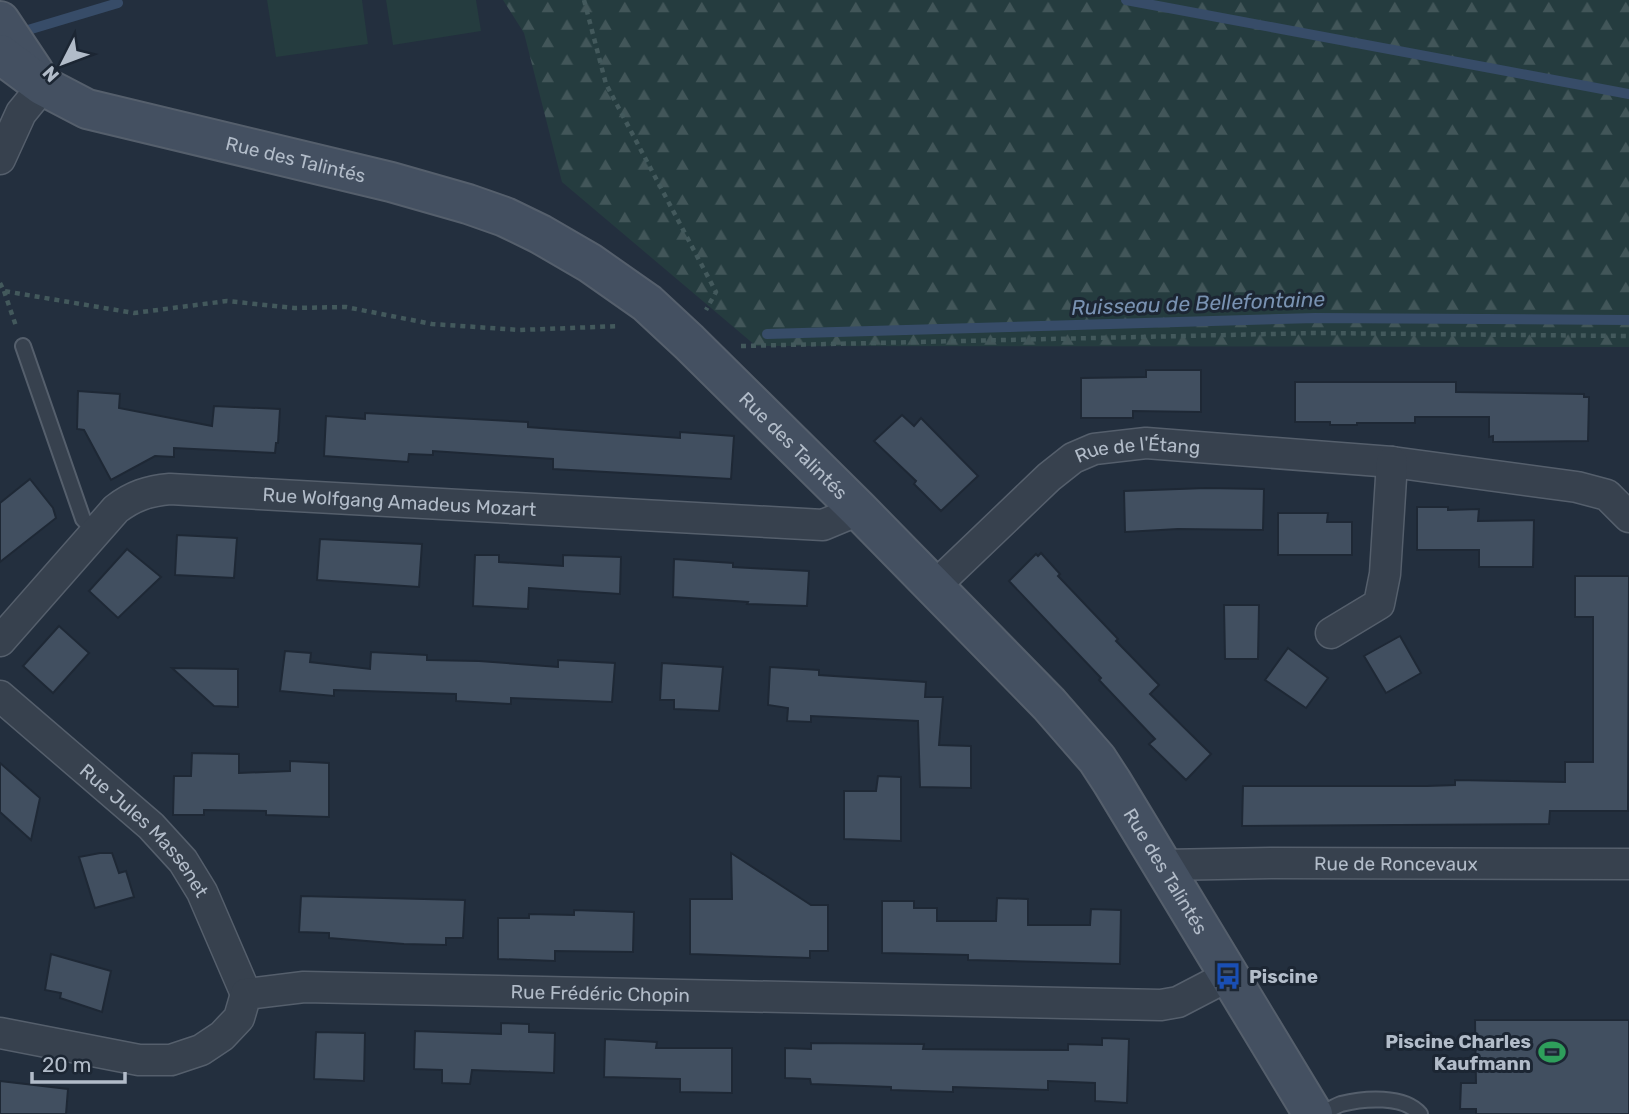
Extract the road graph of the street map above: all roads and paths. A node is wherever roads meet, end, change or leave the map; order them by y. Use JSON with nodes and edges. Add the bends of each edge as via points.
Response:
{"nodes":[{"id":1,"x":584,"y":0,"type":"edge"},
{"id":2,"x":0,"y":21,"type":"edge"},
{"id":3,"x":0,"y":54,"type":"edge"},
{"id":4,"x":43,"y":86,"type":"junction"},
{"id":5,"x":0,"y":159,"type":"edge"},
{"id":6,"x":0,"y":283,"type":"edge"},
{"id":7,"x":4,"y":290,"type":"junction"},
{"id":8,"x":622,"y":326,"type":"dead end"},
{"id":9,"x":1629,"y":336,"type":"edge"},
{"id":10,"x":689,"y":342,"type":"junction"},
{"id":11,"x":23,"y":346,"type":"joint"},
{"id":12,"x":740,"y":346,"type":"dead end"},
{"id":13,"x":1392,"y":462,"type":"junction"},
{"id":14,"x":859,"y":510,"type":"junction"},
{"id":15,"x":1629,"y":517,"type":"edge"},
{"id":16,"x":95,"y":532,"type":"junction"},
{"id":17,"x":934,"y":587,"type":"junction"},
{"id":18,"x":1331,"y":633,"type":"dead end"},
{"id":19,"x":0,"y":641,"type":"edge"},
{"id":20,"x":0,"y":696,"type":"edge"},
{"id":21,"x":1629,"y":864,"type":"edge"},
{"id":22,"x":1163,"y":865,"type":"junction"},
{"id":23,"x":1228,"y":976,"type":"junction"},
{"id":24,"x":246,"y":994,"type":"junction"},
{"id":25,"x":0,"y":1033,"type":"edge"},
{"id":26,"x":1313,"y":1114,"type":"edge"},
{"id":27,"x":1321,"y":1114,"type":"edge"},
{"id":28,"x":1420,"y":1114,"type":"edge"}],
"edges":[{"from":1,"to":10,"type":"path","via":[[606,84],[716,292]]},
{"from":2,"to":4,"type":"street","name":"Rue des Talintés"},
{"from":3,"to":4,"type":"street","name":"Rue des Talintés"},
{"from":4,"to":5,"type":"street","via":[[21,113]]},
{"from":4,"to":10,"type":"street","name":"Rue des Talintés","via":[[87,110],[391,182],[505,217],[590,263],[647,303]]},
{"from":6,"to":7,"type":"path"},
{"from":7,"to":8,"type":"path","via":[[134,313],[227,301],[294,308],[346,307],[432,324],[520,330]]},
{"from":7,"to":11,"type":"path"},
{"from":9,"to":12,"type":"path","via":[[1315,333]]},
{"from":10,"to":14,"type":"street","name":"Rue des Talintés"},
{"from":11,"to":16,"type":"lane","via":[[83,519]]},
{"from":13,"to":15,"type":"street","name":"Rue de l'Étang","via":[[1577,487],[1607,495]]},
{"from":13,"to":17,"type":"street","name":"Rue de l'Étang","via":[[1146,443],[1094,449],[1049,477]]},
{"from":13,"to":18,"type":"street","via":[[1379,604]]},
{"from":14,"to":16,"type":"street","name":"Rue Wolfgang Amadeus Mozart","via":[[823,525],[170,489],[128,500]]},
{"from":14,"to":17,"type":"street","name":"Rue des Talintés"},
{"from":16,"to":19,"type":"street","name":"Rue Wolfgang Amadeus Mozart"},
{"from":17,"to":22,"type":"street","name":"Rue des Talintés","via":[[1077,735]]},
{"from":20,"to":24,"type":"street","name":"Rue Jules Massenet","via":[[151,826],[183,862],[202,892]]},
{"from":21,"to":22,"type":"street","name":"Rue de Roncevaux"},
{"from":22,"to":23,"type":"street","name":"Rue des Talintés"},
{"from":23,"to":24,"type":"street","name":"Rue Frédéric Chopin","via":[[1178,1002],[1161,1005],[304,987]]},
{"from":23,"to":26,"type":"street","name":"Rue des Talintés"},
{"from":24,"to":25,"type":"street","via":[[239,1018],[222,1036],[201,1050],[171,1060],[139,1060]]},
{"from":27,"to":28,"type":"lane","via":[[1341,1104],[1391,1099]]}]}
